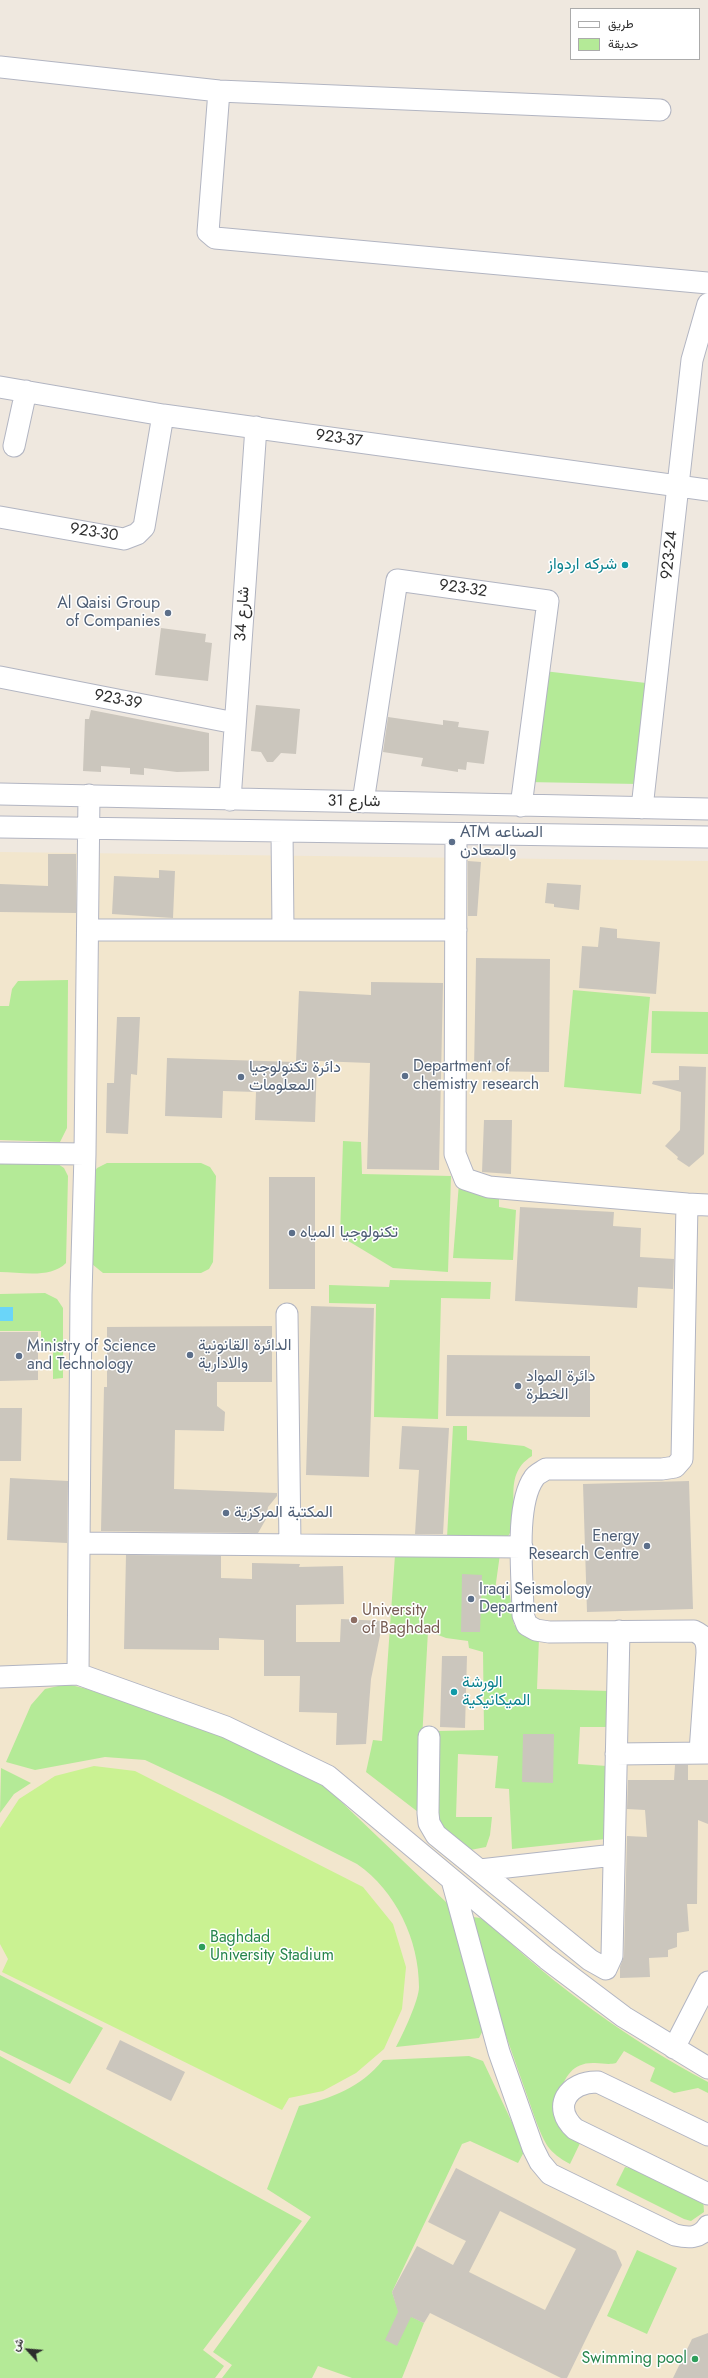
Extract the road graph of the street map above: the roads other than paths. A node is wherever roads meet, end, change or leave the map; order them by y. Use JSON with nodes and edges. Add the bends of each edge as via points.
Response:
{"nodes":[{"id":1,"x":0,"y":67,"type":"edge"},
{"id":2,"x":219,"y":91,"type":"junction"},
{"id":3,"x":660,"y":110,"type":"dead end"},
{"id":4,"x":708,"y":282,"type":"edge"},
{"id":5,"x":708,"y":304,"type":"edge"},
{"id":6,"x":700,"y":361,"type":"edge"},
{"id":7,"x":0,"y":387,"type":"edge"},
{"id":8,"x":26,"y":391,"type":"junction"},
{"id":9,"x":163,"y":415,"type":"junction"},
{"id":10,"x":256,"y":427,"type":"junction"},
{"id":11,"x":14,"y":446,"type":"dead end"},
{"id":12,"x":678,"y":487,"type":"junction"},
{"id":13,"x":708,"y":490,"type":"edge"},
{"id":14,"x":0,"y":517,"type":"edge"},
{"id":15,"x":0,"y":677,"type":"edge"},
{"id":16,"x":235,"y":723,"type":"junction"},
{"id":17,"x":0,"y":794,"type":"edge"},
{"id":18,"x":89,"y":795,"type":"junction"},
{"id":19,"x":230,"y":800,"type":"junction"},
{"id":20,"x":363,"y":802,"type":"junction"},
{"id":21,"x":521,"y":806,"type":"junction"},
{"id":22,"x":642,"y":808,"type":"junction"},
{"id":23,"x":708,"y":809,"type":"edge"},
{"id":24,"x":0,"y":827,"type":"edge"},
{"id":25,"x":90,"y":828,"type":"junction"},
{"id":26,"x":282,"y":831,"type":"junction"},
{"id":27,"x":456,"y":834,"type":"junction"},
{"id":28,"x":708,"y":837,"type":"edge"},
{"id":29,"x":88,"y":930,"type":"junction"},
{"id":30,"x":283,"y":930,"type":"junction"},
{"id":31,"x":456,"y":930,"type":"junction"},
{"id":32,"x":0,"y":1154,"type":"edge"},
{"id":33,"x":85,"y":1154,"type":"junction"},
{"id":34,"x":687,"y":1204,"type":"junction"},
{"id":35,"x":708,"y":1205,"type":"edge"},
{"id":36,"x":287,"y":1314,"type":"dead end"},
{"id":37,"x":79,"y":1543,"type":"junction"},
{"id":38,"x":290,"y":1544,"type":"junction"},
{"id":39,"x":522,"y":1547,"type":"junction"},
{"id":40,"x":619,"y":1631,"type":"junction"},
{"id":41,"x":707,"y":1653,"type":"edge"},
{"id":42,"x":78,"y":1674,"type":"junction"},
{"id":43,"x":0,"y":1678,"type":"edge"},
{"id":44,"x":429,"y":1737,"type":"dead end"},
{"id":45,"x":704,"y":1752,"type":"edge"},
{"id":46,"x":616,"y":1754,"type":"junction"},
{"id":47,"x":614,"y":1855,"type":"junction"},
{"id":48,"x":480,"y":1870,"type":"junction"},
{"id":49,"x":452,"y":1880,"type":"junction"},
{"id":50,"x":708,"y":1982,"type":"edge"},
{"id":51,"x":674,"y":2048,"type":"junction"},
{"id":52,"x":708,"y":2068,"type":"edge"},
{"id":53,"x":708,"y":2135,"type":"edge"},
{"id":54,"x":708,"y":2194,"type":"edge"},
{"id":55,"x":708,"y":2226,"type":"edge"}],
"edges":[{"from":1,"to":2,"type":"street"},
{"from":2,"to":3,"type":"street"},
{"from":2,"to":4,"type":"street","via":[[208,232],[215,238]]},
{"from":5,"to":6,"type":"street","name":"923-24"},
{"from":6,"to":12,"type":"street","name":"923-24"},
{"from":7,"to":8,"type":"street","name":"923-37"},
{"from":8,"to":9,"type":"street","name":"923-37"},
{"from":8,"to":11,"type":"street"},
{"from":9,"to":10,"type":"street","name":"923-37"},
{"from":9,"to":14,"type":"street","name":"923-30","via":[[144,527],[137,534],[124,539]]},
{"from":10,"to":12,"type":"street","name":"923-37"},
{"from":10,"to":16,"type":"street","name":"شارع 34"},
{"from":12,"to":13,"type":"street","name":"923-37"},
{"from":12,"to":22,"type":"street","name":"923-24"},
{"from":15,"to":16,"type":"street","name":"923-39"},
{"from":16,"to":19,"type":"street","name":"شارع 34"},
{"from":17,"to":18,"type":"street","name":"شارع 31"},
{"from":18,"to":19,"type":"street","name":"شارع 31"},
{"from":18,"to":25,"type":"street"},
{"from":19,"to":20,"type":"street","name":"شارع 31"},
{"from":20,"to":21,"type":"street","name":"شارع 31"},
{"from":20,"to":21,"type":"street","name":"923-32","via":[[397,580],[548,601]]},
{"from":21,"to":22,"type":"street","name":"شارع 31"},
{"from":22,"to":23,"type":"street","name":"شارع 31"},
{"from":24,"to":25,"type":"street","name":"شارع 31"},
{"from":25,"to":26,"type":"street","name":"شارع 31"},
{"from":25,"to":29,"type":"street"},
{"from":26,"to":27,"type":"street","name":"شارع 31"},
{"from":26,"to":30,"type":"street"},
{"from":27,"to":28,"type":"street","name":"شارع 31"},
{"from":27,"to":31,"type":"street"},
{"from":29,"to":30,"type":"street"},
{"from":29,"to":33,"type":"street"},
{"from":30,"to":31,"type":"street"},
{"from":31,"to":34,"type":"street","via":[[455,1154],[465,1179],[489,1187]]},
{"from":32,"to":33,"type":"street"},
{"from":33,"to":37,"type":"street","via":[[80,1295]]},
{"from":34,"to":35,"type":"street"},
{"from":34,"to":39,"type":"street","via":[[682,1459],[675,1467],[662,1469],[546,1469],[535,1476],[528,1487],[524,1502]]},
{"from":36,"to":38,"type":"street"},
{"from":37,"to":38,"type":"street"},
{"from":37,"to":42,"type":"street"},
{"from":38,"to":39,"type":"street"},
{"from":39,"to":40,"type":"street","via":[[523,1615],[527,1625],[536,1630],[549,1632]]},
{"from":40,"to":41,"type":"street","via":[[694,1631],[703,1635],[707,1642]]},
{"from":40,"to":46,"type":"street"},
{"from":41,"to":45,"type":"street"},
{"from":42,"to":43,"type":"street"},
{"from":42,"to":49,"type":"street","via":[[226,1727],[328,1776]]},
{"from":44,"to":48,"type":"street","via":[[429,1822],[436,1835]]},
{"from":45,"to":46,"type":"street"},
{"from":46,"to":47,"type":"street"},
{"from":47,"to":48,"type":"street"},
{"from":47,"to":48,"type":"street","via":[[612,1956],[606,1969],[590,1960]]},
{"from":49,"to":51,"type":"street","via":[[547,1959],[624,2017]]},
{"from":49,"to":55,"type":"street","via":[[499,2052],[540,2162],[550,2174],[675,2235],[686,2238],[697,2236]]},
{"from":50,"to":51,"type":"street"},
{"from":51,"to":52,"type":"street"},
{"from":53,"to":54,"type":"street","via":[[598,2082],[578,2084],[569,2092],[564,2102],[567,2122],[575,2129]]}]}
